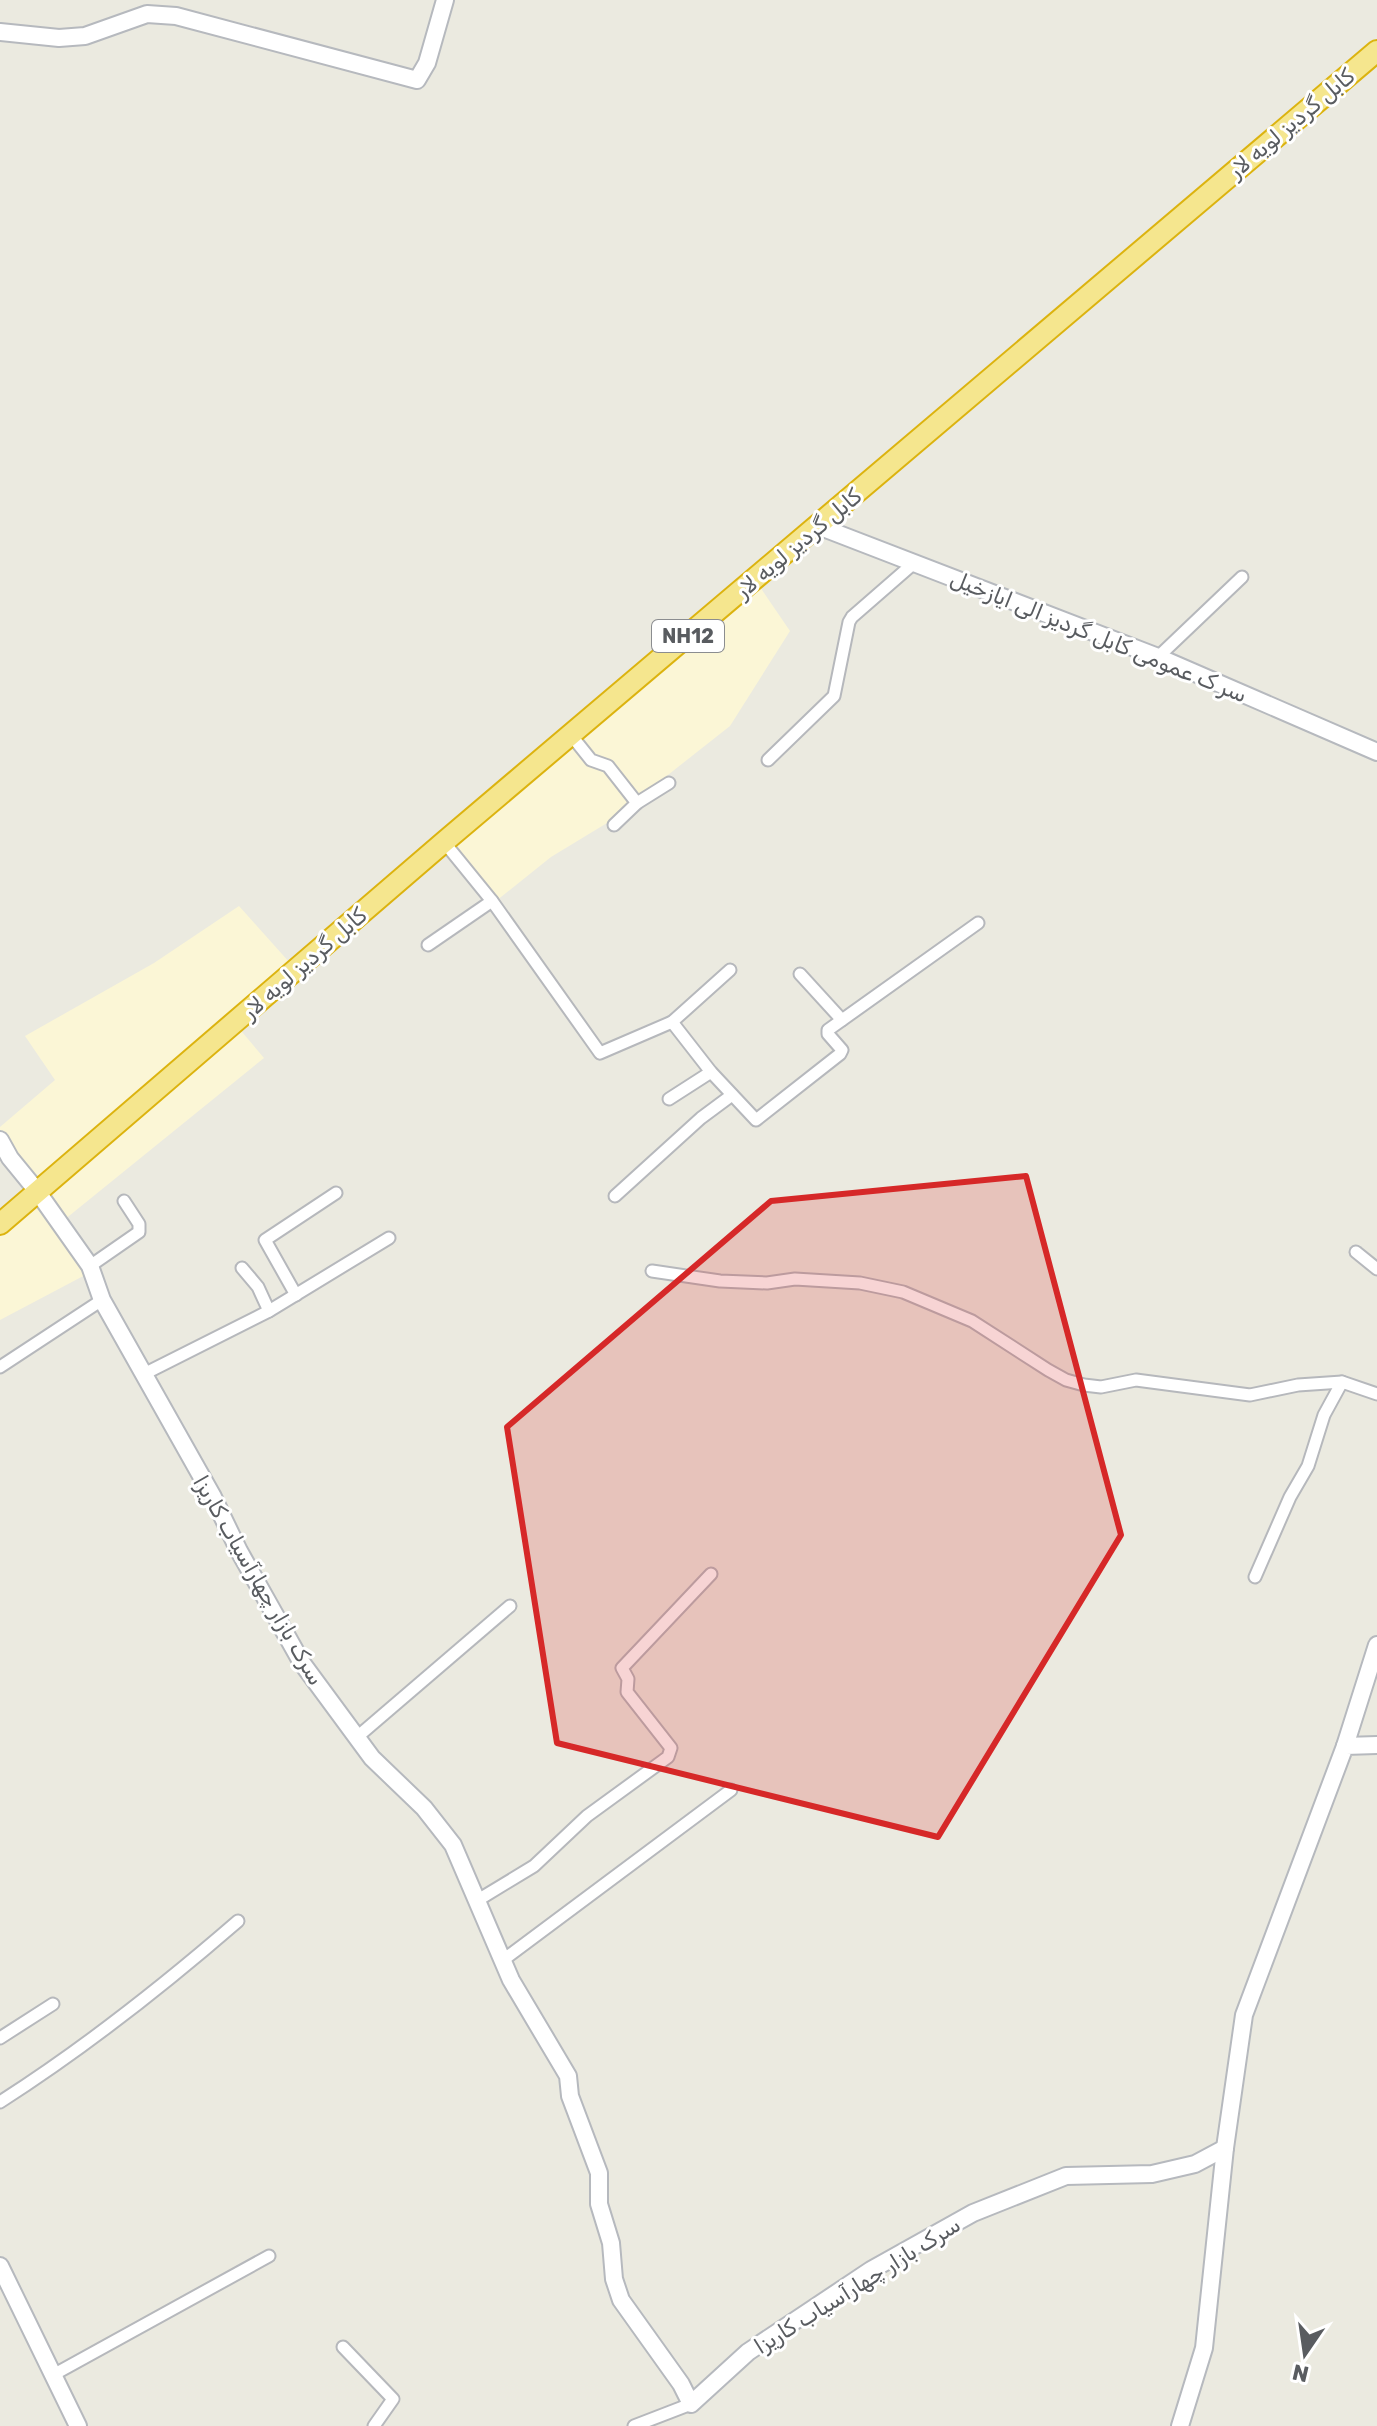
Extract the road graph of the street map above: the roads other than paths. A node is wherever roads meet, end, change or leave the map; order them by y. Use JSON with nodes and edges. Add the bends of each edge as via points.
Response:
{"nodes":[{"id":1,"x":445,"y":0,"type":"edge"},
{"id":2,"x":0,"y":32,"type":"edge"},
{"id":3,"x":1377,"y":51,"type":"edge"},
{"id":4,"x":818,"y":526,"type":"junction"},
{"id":5,"x":914,"y":563,"type":"junction"},
{"id":6,"x":1242,"y":577,"type":"dead end"},
{"id":7,"x":1158,"y":657,"type":"junction"},
{"id":8,"x":571,"y":735,"type":"junction"},
{"id":9,"x":1377,"y":752,"type":"edge"},
{"id":10,"x":768,"y":760,"type":"dead end"},
{"id":11,"x":669,"y":783,"type":"dead end"},
{"id":12,"x":637,"y":803,"type":"junction"},
{"id":13,"x":614,"y":825,"type":"dead end"},
{"id":14,"x":444,"y":842,"type":"junction"},
{"id":15,"x":492,"y":901,"type":"junction"},
{"id":16,"x":978,"y":923,"type":"dead end"},
{"id":17,"x":428,"y":945,"type":"dead end"},
{"id":18,"x":730,"y":970,"type":"dead end"},
{"id":19,"x":800,"y":974,"type":"dead end"},
{"id":20,"x":842,"y":1020,"type":"junction"},
{"id":21,"x":672,"y":1022,"type":"junction"},
{"id":22,"x":711,"y":1072,"type":"junction"},
{"id":23,"x":732,"y":1095,"type":"junction"},
{"id":24,"x":669,"y":1099,"type":"dead end"},
{"id":25,"x":0,"y":1140,"type":"edge"},
{"id":26,"x":37,"y":1191,"type":"junction"},
{"id":27,"x":336,"y":1193,"type":"dead end"},
{"id":28,"x":615,"y":1196,"type":"dead end"},
{"id":29,"x":124,"y":1201,"type":"dead end"},
{"id":30,"x":0,"y":1224,"type":"edge"},
{"id":31,"x":389,"y":1238,"type":"dead end"},
{"id":32,"x":1356,"y":1252,"type":"dead end"},
{"id":33,"x":90,"y":1266,"type":"junction"},
{"id":34,"x":242,"y":1268,"type":"dead end"},
{"id":35,"x":1377,"y":1269,"type":"edge"},
{"id":36,"x":652,"y":1271,"type":"dead end"},
{"id":37,"x":296,"y":1295,"type":"junction"},
{"id":38,"x":102,"y":1300,"type":"junction"},
{"id":39,"x":269,"y":1311,"type":"junction"},
{"id":40,"x":0,"y":1367,"type":"edge"},
{"id":41,"x":144,"y":1374,"type":"junction"},
{"id":42,"x":1342,"y":1382,"type":"junction"},
{"id":43,"x":1377,"y":1394,"type":"edge"},
{"id":44,"x":711,"y":1574,"type":"dead end"},
{"id":45,"x":1255,"y":1577,"type":"dead end"},
{"id":46,"x":510,"y":1606,"type":"dead end"},
{"id":47,"x":1377,"y":1645,"type":"edge"},
{"id":48,"x":356,"y":1738,"type":"junction"},
{"id":49,"x":1377,"y":1745,"type":"edge"},
{"id":50,"x":1345,"y":1746,"type":"junction"},
{"id":51,"x":731,"y":1790,"type":"dead end"},
{"id":52,"x":478,"y":1900,"type":"junction"},
{"id":53,"x":238,"y":1921,"type":"dead end"},
{"id":54,"x":503,"y":1960,"type":"junction"},
{"id":55,"x":53,"y":2004,"type":"dead end"},
{"id":56,"x":0,"y":2038,"type":"edge"},
{"id":57,"x":0,"y":2102,"type":"edge"},
{"id":58,"x":1225,"y":2148,"type":"junction"},
{"id":59,"x":269,"y":2256,"type":"dead end"},
{"id":60,"x":0,"y":2266,"type":"edge"},
{"id":61,"x":343,"y":2347,"type":"dead end"},
{"id":62,"x":53,"y":2375,"type":"junction"},
{"id":63,"x":691,"y":2404,"type":"junction"},
{"id":64,"x":78,"y":2426,"type":"edge"},
{"id":65,"x":374,"y":2426,"type":"edge"},
{"id":66,"x":634,"y":2426,"type":"edge"},
{"id":67,"x":1180,"y":2426,"type":"edge"}],
"edges":[{"from":1,"to":2,"type":"street","via":[[417,80],[176,16],[147,14],[85,36]]},
{"from":3,"to":4,"type":"highway","name":"کابل گردیز لویه لار","number":"NH12"},
{"from":4,"to":5,"type":"street","name":"سر ک عمومی کابل گردیز الی ایازخیل"},
{"from":4,"to":8,"type":"highway","name":"کابل گردیز لویه لار","number":"NH12"},
{"from":5,"to":7,"type":"street","name":"سر ک عمومی کابل گردیز الی ایازخیل"},
{"from":5,"to":10,"type":"street","via":[[852,617],[834,696]]},
{"from":6,"to":7,"type":"street"},
{"from":7,"to":9,"type":"street","name":"سر ک عمومی کابل گردیز الی ایازخیل"},
{"from":8,"to":12,"type":"street","via":[[591,760],[608,766]]},
{"from":8,"to":14,"type":"highway","name":"کابل گردیز لویه لار","number":"NH12"},
{"from":11,"to":12,"type":"street"},
{"from":12,"to":13,"type":"street"},
{"from":14,"to":15,"type":"street"},
{"from":14,"to":26,"type":"highway","name":"کابل گردیز لویه لار","number":"NH12"},
{"from":15,"to":17,"type":"street"},
{"from":15,"to":21,"type":"street","via":[[600,1053]]},
{"from":16,"to":20,"type":"street"},
{"from":18,"to":21,"type":"street"},
{"from":19,"to":20,"type":"street"},
{"from":20,"to":23,"type":"street","via":[[827,1032],[840,1054],[756,1120]]},
{"from":21,"to":22,"type":"street"},
{"from":22,"to":23,"type":"street"},
{"from":22,"to":24,"type":"street"},
{"from":23,"to":28,"type":"street"},
{"from":25,"to":26,"type":"street","name":"سرک بازار چهارآسیاب کاریزا"},
{"from":26,"to":30,"type":"highway","name":"کابل گردیز لویه لار","number":"NH12"},
{"from":26,"to":33,"type":"street","name":"سرک بازار چهارآسیاب کاریزا"},
{"from":27,"to":37,"type":"street","via":[[265,1240]]},
{"from":29,"to":33,"type":"street","via":[[139,1232]]},
{"from":31,"to":37,"type":"street"},
{"from":32,"to":35,"type":"street"},
{"from":33,"to":38,"type":"street","name":"سرک بازار چهارآسیاب کاریزا"},
{"from":34,"to":39,"type":"street"},
{"from":36,"to":42,"type":"street","via":[[720,1281],[860,1283],[903,1292],[972,1321],[1048,1370],[1084,1385],[1136,1380],[1250,1395]]},
{"from":37,"to":39,"type":"street"},
{"from":38,"to":40,"type":"street"},
{"from":38,"to":41,"type":"street","name":"سرک بازار چهارآسیاب کاریزا"},
{"from":39,"to":41,"type":"street"},
{"from":41,"to":48,"type":"street","name":"سرک بازار چهارآسیاب کاریزا","via":[[302,1663]]},
{"from":42,"to":43,"type":"street"},
{"from":42,"to":45,"type":"street"},
{"from":44,"to":52,"type":"street","via":[[622,1668],[627,1692],[671,1748],[668,1757],[587,1816],[534,1866]]},
{"from":46,"to":48,"type":"street"},
{"from":47,"to":50,"type":"street"},
{"from":48,"to":52,"type":"street","name":"سرک بازار چهارآسیاب کاریزا","via":[[453,1845]]},
{"from":49,"to":50,"type":"street"},
{"from":50,"to":58,"type":"street","via":[[1244,2015]]},
{"from":51,"to":54,"type":"street"},
{"from":52,"to":54,"type":"street","name":"سرک بازار چهارآسیاب کاریزا"},
{"from":53,"to":57,"type":"street","via":[[45,2073]]},
{"from":54,"to":63,"type":"street","name":"سرک بازار چهارآسیاب کاریزا","via":[[568,2076],[570,2096],[599,2173],[599,2204],[621,2300]]},
{"from":55,"to":56,"type":"street"},
{"from":58,"to":63,"type":"street","name":"سرک بازار چهارآسیاب کاریزا","via":[[1195,2164],[1152,2174],[1066,2176],[973,2213],[871,2270],[748,2352]]},
{"from":58,"to":67,"type":"street","via":[[1204,2348]]},
{"from":59,"to":62,"type":"street"},
{"from":60,"to":62,"type":"street"},
{"from":61,"to":65,"type":"street","via":[[393,2399]]},
{"from":62,"to":64,"type":"street"},
{"from":63,"to":66,"type":"street"}]}
